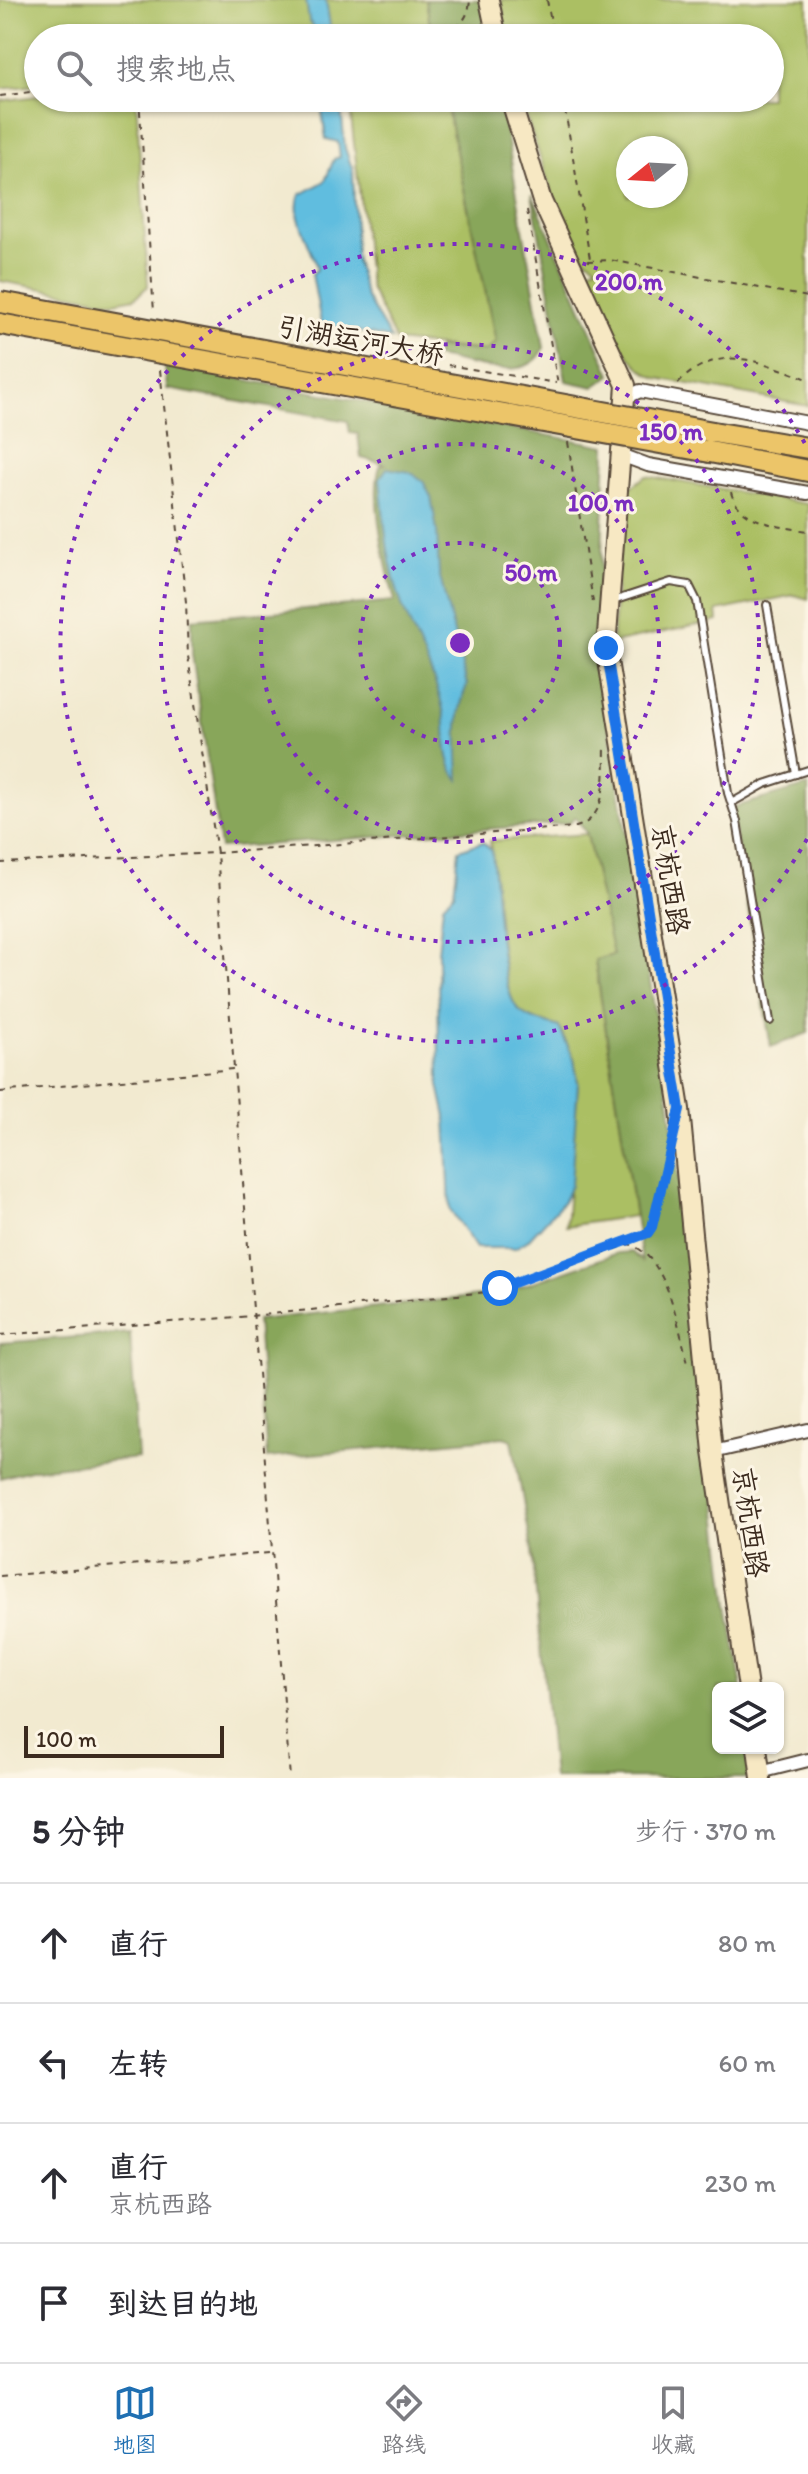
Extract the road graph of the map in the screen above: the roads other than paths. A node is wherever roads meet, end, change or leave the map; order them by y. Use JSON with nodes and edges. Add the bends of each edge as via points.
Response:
{"nodes":[{"id":1,"x":489,"y":0,"type":"edge"},
{"id":2,"x":494,"y":24,"type":"edge"},
{"id":3,"x":514,"y":112,"type":"edge"},
{"id":4,"x":0,"y":302,"type":"edge"},
{"id":5,"x":0,"y":324,"type":"edge"},
{"id":6,"x":627,"y":397,"type":"junction"},
{"id":7,"x":808,"y":423,"type":"edge"},
{"id":8,"x":711,"y":442,"type":"junction"},
{"id":9,"x":808,"y":448,"type":"edge"},
{"id":10,"x":621,"y":455,"type":"junction"},
{"id":11,"x":808,"y":471,"type":"edge"},
{"id":12,"x":808,"y":493,"type":"edge"},
{"id":13,"x":767,"y":605,"type":"dead end"},
{"id":14,"x":602,"y":606,"type":"junction"},
{"id":15,"x":808,"y":770,"type":"edge"},
{"id":16,"x":796,"y":774,"type":"junction"},
{"id":17,"x":733,"y":802,"type":"junction"},
{"id":18,"x":770,"y":1021,"type":"dead end"},
{"id":19,"x":808,"y":1430,"type":"edge"},
{"id":20,"x":713,"y":1452,"type":"junction"},
{"id":21,"x":747,"y":1682,"type":"edge"},
{"id":22,"x":758,"y":1754,"type":"edge"},
{"id":23,"x":808,"y":1760,"type":"edge"},
{"id":24,"x":761,"y":1775,"type":"edge"}],
"edges":[{"from":1,"to":2,"type":"main road"},
{"from":3,"to":6,"type":"main road","name":"京杭西路","via":[[542,201],[614,356]]},
{"from":4,"to":8,"type":"main road","name":"引湖运河大桥","bridge":true},
{"from":5,"to":8,"type":"main road","name":"引湖运河大桥","bridge":true},
{"from":6,"to":7,"type":"street","via":[[640,391]]},
{"from":6,"to":10,"type":"main road","name":"京杭西路"},
{"from":8,"to":9,"type":"main road"},
{"from":8,"to":11,"type":"main road"},
{"from":10,"to":12,"type":"street","via":[[648,465]]},
{"from":10,"to":14,"type":"main road","name":"京杭西路"},
{"from":13,"to":16,"type":"lane"},
{"from":14,"to":17,"type":"lane","via":[[671,582],[689,585]]},
{"from":14,"to":20,"type":"main road","name":"京杭西路","via":[[680,1109]]},
{"from":15,"to":16,"type":"lane"},
{"from":16,"to":17,"type":"lane"},
{"from":17,"to":18,"type":"lane"},
{"from":19,"to":20,"type":"street"},
{"from":20,"to":21,"type":"main road","name":"京杭西路"},
{"from":22,"to":24,"type":"main road"},
{"from":23,"to":24,"type":"street"}]}
